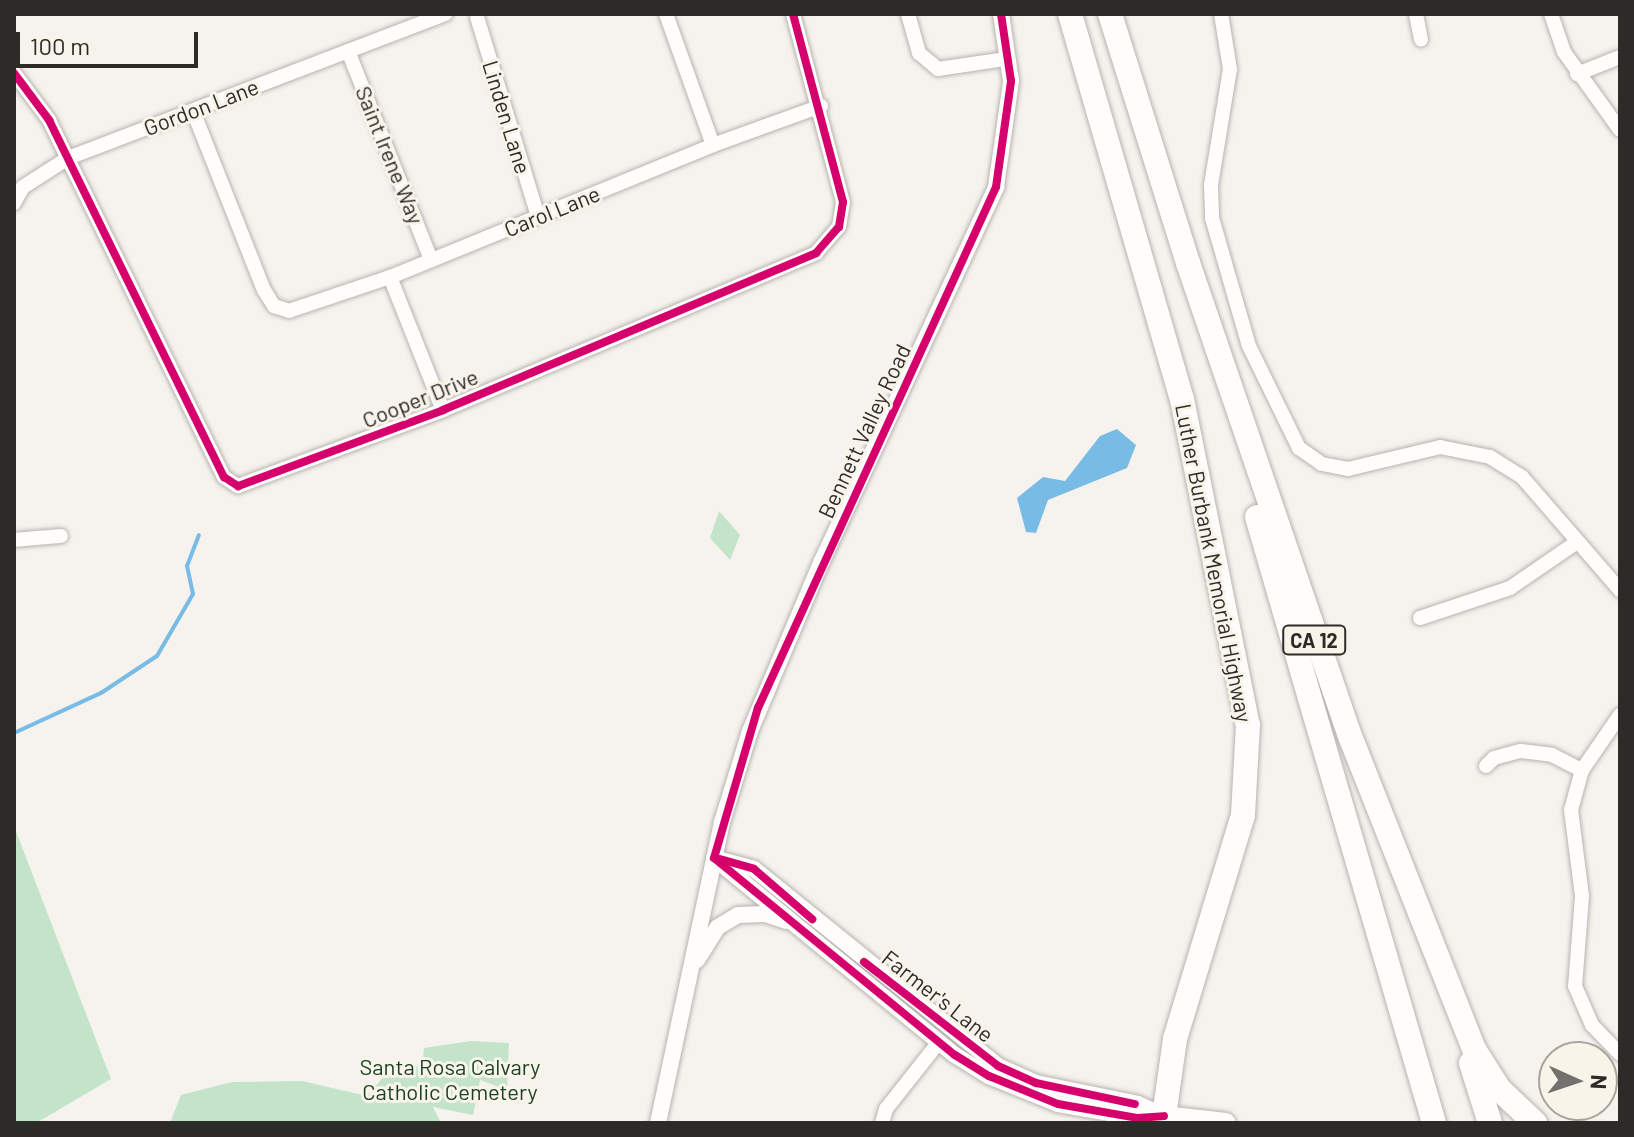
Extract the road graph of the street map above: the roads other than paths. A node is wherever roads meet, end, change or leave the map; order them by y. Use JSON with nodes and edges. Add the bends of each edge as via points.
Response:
{"nodes":[{"id":1,"x":446,"y":14,"type":"edge"},
{"id":2,"x":666,"y":14,"type":"edge"},
{"id":3,"x":793,"y":14,"type":"edge"},
{"id":4,"x":908,"y":14,"type":"edge"},
{"id":5,"x":990,"y":14,"type":"edge"},
{"id":6,"x":1001,"y":14,"type":"edge"},
{"id":7,"x":1070,"y":14,"type":"edge"},
{"id":8,"x":1110,"y":14,"type":"edge"},
{"id":9,"x":1118,"y":14,"type":"edge"},
{"id":10,"x":1221,"y":14,"type":"edge"},
{"id":11,"x":1416,"y":14,"type":"edge"},
{"id":12,"x":1551,"y":14,"type":"edge"},
{"id":13,"x":477,"y":17,"type":"dead end"},
{"id":14,"x":1421,"y":40,"type":"dead end"},
{"id":15,"x":348,"y":51,"type":"junction"},
{"id":16,"x":1620,"y":57,"type":"edge"},
{"id":17,"x":999,"y":60,"type":"junction"},
{"id":18,"x":14,"y":73,"type":"edge"},
{"id":19,"x":1577,"y":74,"type":"junction"},
{"id":20,"x":1136,"y":95,"type":"junction"},
{"id":21,"x":1008,"y":97,"type":"junction"},
{"id":22,"x":821,"y":106,"type":"junction"},
{"id":23,"x":193,"y":111,"type":"junction"},
{"id":24,"x":1620,"y":130,"type":"edge"},
{"id":25,"x":713,"y":145,"type":"junction"},
{"id":26,"x":68,"y":158,"type":"junction"},
{"id":27,"x":14,"y":203,"type":"edge"},
{"id":28,"x":538,"y":217,"type":"junction"},
{"id":29,"x":431,"y":260,"type":"junction"},
{"id":30,"x":1188,"y":263,"type":"junction"},
{"id":31,"x":390,"y":277,"type":"junction"},
{"id":32,"x":443,"y":410,"type":"junction"},
{"id":33,"x":61,"y":536,"type":"dead end"},
{"id":34,"x":14,"y":540,"type":"edge"},
{"id":35,"x":1577,"y":542,"type":"junction"},
{"id":36,"x":1620,"y":590,"type":"edge"},
{"id":37,"x":1420,"y":618,"type":"dead end"},
{"id":38,"x":1620,"y":715,"type":"edge"},
{"id":39,"x":1486,"y":766,"type":"dead end"},
{"id":40,"x":1582,"y":770,"type":"junction"},
{"id":41,"x":714,"y":858,"type":"junction"},
{"id":42,"x":798,"y":925,"type":"junction"},
{"id":43,"x":689,"y":972,"type":"junction"},
{"id":44,"x":1456,"y":1010,"type":"junction"},
{"id":45,"x":939,"y":1042,"type":"junction"},
{"id":46,"x":1620,"y":1054,"type":"edge"},
{"id":47,"x":1165,"y":1119,"type":"edge"},
{"id":48,"x":658,"y":1123,"type":"edge"},
{"id":49,"x":882,"y":1123,"type":"edge"},
{"id":50,"x":1226,"y":1123,"type":"edge"},
{"id":51,"x":1434,"y":1123,"type":"edge"},
{"id":52,"x":1490,"y":1123,"type":"edge"},
{"id":53,"x":1535,"y":1123,"type":"edge"}],
"edges":[{"from":1,"to":15,"type":"street","name":"Gordon Lane"},
{"from":2,"to":25,"type":"street"},
{"from":3,"to":22,"type":"street","name":"Cooper Drive"},
{"from":4,"to":17,"type":"street","via":[[919,53],[938,69]]},
{"from":5,"to":17,"type":"street","name":"Bennett Valley Road"},
{"from":6,"to":21,"type":"street","name":"Bennett Valley Road","via":[[1010,68]]},
{"from":7,"to":47,"type":"highway","name":"Luther Burbank Memorial Highway","via":[[1182,399],[1248,725],[1243,815],[1175,1039]]},
{"from":8,"to":20,"type":"highway","number":"CA 12"},
{"from":9,"to":20,"type":"highway"},
{"from":10,"to":35,"type":"street","via":[[1230,69],[1211,185],[1212,218],[1249,346],[1299,448],[1322,464],[1348,469],[1424,449],[1475,451],[1522,477]]},
{"from":11,"to":14,"type":"street"},
{"from":12,"to":19,"type":"street"},
{"from":13,"to":28,"type":"street","name":"Linden Lane"},
{"from":15,"to":23,"type":"street","name":"Gordon Lane"},
{"from":15,"to":29,"type":"street","name":"Saint Irene Way"},
{"from":16,"to":19,"type":"street"},
{"from":17,"to":21,"type":"street","name":"Bennett Valley Road"},
{"from":18,"to":26,"type":"street","name":"Cooper Drive","via":[[32,91]]},
{"from":19,"to":24,"type":"street"},
{"from":20,"to":30,"type":"highway","number":"CA 12"},
{"from":21,"to":41,"type":"street","name":"Bennett Valley Road","via":[[1003,160],[992,200],[758,708]]},
{"from":22,"to":25,"type":"street","name":"Carol Lane"},
{"from":22,"to":32,"type":"street","name":"Cooper Drive","via":[[843,202],[842,221],[816,253]]},
{"from":23,"to":26,"type":"street","name":"Gordon Lane"},
{"from":23,"to":31,"type":"street","name":"Carol Lane","via":[[264,290],[281,310],[298,310]]},
{"from":25,"to":28,"type":"street","name":"Carol Lane"},
{"from":26,"to":27,"type":"street","name":"Gordon Lane","via":[[23,187]]},
{"from":26,"to":32,"type":"street","name":"Cooper Drive","via":[[229,484],[248,485]]},
{"from":28,"to":29,"type":"street","name":"Carol Lane"},
{"from":29,"to":31,"type":"street","name":"Carol Lane"},
{"from":30,"to":44,"type":"highway","number":"CA 12","via":[[1311,631]]},
{"from":30,"to":51,"type":"highway","via":[[1367,907]]},
{"from":31,"to":32,"type":"street"},
{"from":33,"to":34,"type":"street"},
{"from":35,"to":36,"type":"street"},
{"from":35,"to":37,"type":"street","via":[[1510,588]]},
{"from":38,"to":40,"type":"street"},
{"from":39,"to":40,"type":"street","via":[[1494,758],[1521,751],[1552,755]]},
{"from":40,"to":46,"type":"street","via":[[1571,810],[1582,896],[1575,986],[1592,1025]]},
{"from":41,"to":42,"type":"street"},
{"from":41,"to":43,"type":"street","name":"Bennett Valley Road"},
{"from":41,"to":47,"type":"street","name":"Farmer's Lane","via":[[754,869],[998,1066],[1036,1083],[1138,1104]]},
{"from":42,"to":43,"type":"street","via":[[765,914],[738,915],[718,927]]},
{"from":42,"to":45,"type":"street"},
{"from":43,"to":48,"type":"street","name":"Bennett Valley Road"},
{"from":44,"to":52,"type":"highway"},
{"from":44,"to":53,"type":"highway","number":"CA 12","via":[[1490,1077]]},
{"from":45,"to":47,"type":"street","via":[[989,1076],[1045,1100],[1100,1113]]},
{"from":45,"to":49,"type":"street","via":[[886,1109]]},
{"from":47,"to":50,"type":"main road"}]}
